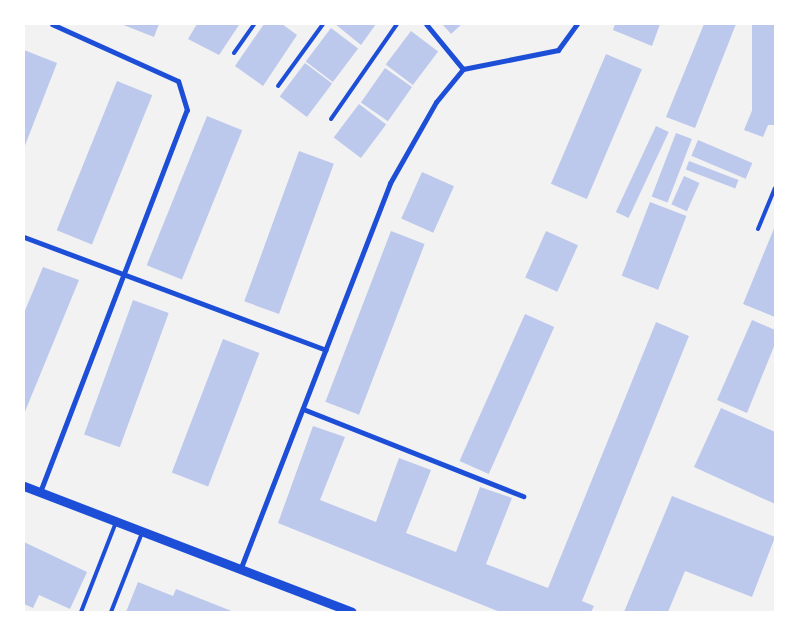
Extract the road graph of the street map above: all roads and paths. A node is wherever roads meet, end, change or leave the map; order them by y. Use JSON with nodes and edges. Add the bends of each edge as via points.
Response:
{"nodes":[{"id":1,"x":52,"y":24,"type":"edge"},
{"id":2,"x":254,"y":24,"type":"edge"},
{"id":3,"x":323,"y":24,"type":"edge"},
{"id":4,"x":397,"y":24,"type":"edge"},
{"id":5,"x":426,"y":24,"type":"edge"},
{"id":6,"x":577,"y":24,"type":"edge"},
{"id":7,"x":234,"y":53,"type":"dead end"},
{"id":8,"x":463,"y":69,"type":"junction"},
{"id":9,"x":278,"y":86,"type":"dead end"},
{"id":10,"x":332,"y":119,"type":"dead end"},
{"id":11,"x":775,"y":188,"type":"edge"},
{"id":12,"x":758,"y":229,"type":"dead end"},
{"id":13,"x":24,"y":237,"type":"edge"},
{"id":14,"x":123,"y":274,"type":"junction"},
{"id":15,"x":326,"y":350,"type":"junction"},
{"id":16,"x":303,"y":408,"type":"junction"},
{"id":17,"x":24,"y":486,"type":"edge"},
{"id":18,"x":40,"y":492,"type":"junction"},
{"id":19,"x":523,"y":496,"type":"dead end"},
{"id":20,"x":116,"y":522,"type":"junction"},
{"id":21,"x":142,"y":532,"type":"junction"},
{"id":22,"x":240,"y":570,"type":"junction"},
{"id":23,"x":81,"y":612,"type":"edge"},
{"id":24,"x":111,"y":612,"type":"edge"},
{"id":25,"x":352,"y":612,"type":"edge"}],
"edges":[{"from":1,"to":14,"type":"street","via":[[178,81],[187,110]]},
{"from":2,"to":7,"type":"lane"},
{"from":3,"to":9,"type":"lane"},
{"from":4,"to":10,"type":"lane"},
{"from":5,"to":8,"type":"street"},
{"from":6,"to":8,"type":"street","via":[[558,50]]},
{"from":8,"to":15,"type":"street","via":[[436,102],[390,183]]},
{"from":11,"to":12,"type":"lane"},
{"from":13,"to":14,"type":"street"},
{"from":14,"to":15,"type":"street"},
{"from":14,"to":18,"type":"street"},
{"from":15,"to":16,"type":"street"},
{"from":16,"to":19,"type":"street"},
{"from":16,"to":22,"type":"street"},
{"from":17,"to":18,"type":"street"},
{"from":18,"to":20,"type":"street"},
{"from":20,"to":21,"type":"street"},
{"from":20,"to":23,"type":"lane"},
{"from":21,"to":22,"type":"street"},
{"from":21,"to":24,"type":"lane"},
{"from":22,"to":25,"type":"street"}]}
